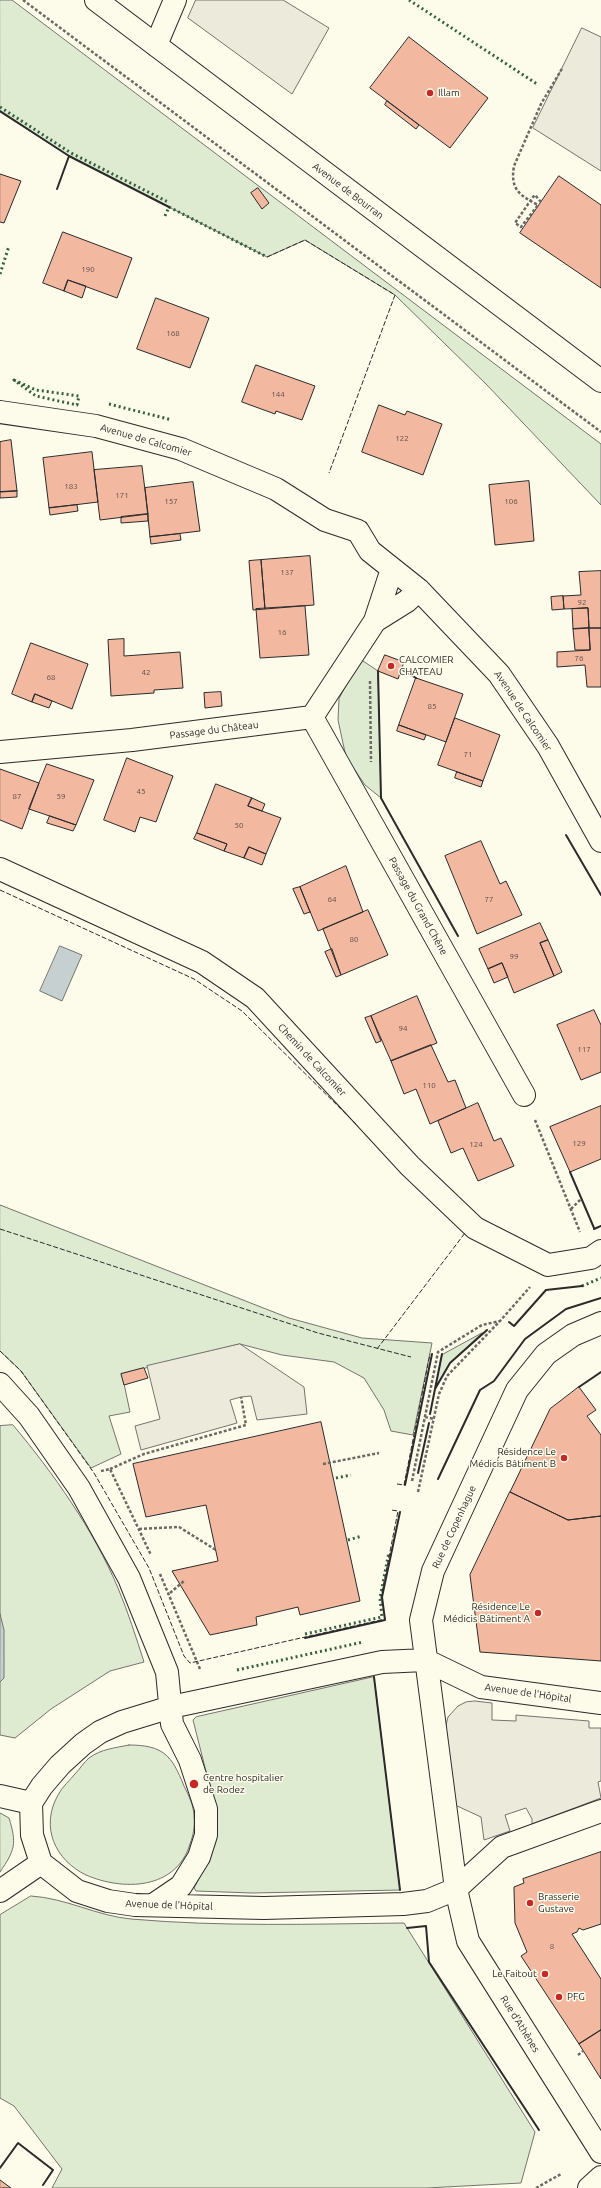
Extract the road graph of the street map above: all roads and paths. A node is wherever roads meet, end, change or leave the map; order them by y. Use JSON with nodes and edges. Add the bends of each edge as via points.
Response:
{"nodes":[{"id":1,"x":23,"y":0,"type":"edge"},
{"id":2,"x":96,"y":0,"type":"edge"},
{"id":3,"x":175,"y":0,"type":"edge"},
{"id":4,"x":156,"y":45,"type":"junction"},
{"id":5,"x":563,"y":68,"type":"dead end"},
{"id":6,"x":541,"y":202,"type":"dead end"},
{"id":7,"x":601,"y":381,"type":"edge"},
{"id":8,"x":0,"y":412,"type":"edge"},
{"id":9,"x":601,"y":432,"type":"edge"},
{"id":10,"x":392,"y":569,"type":"junction"},
{"id":11,"x":419,"y":590,"type":"junction"},
{"id":12,"x":375,"y":621,"type":"junction"},
{"id":13,"x":370,"y":674,"type":"dead end"},
{"id":14,"x":312,"y":717,"type":"junction"},
{"id":15,"x":0,"y":752,"type":"edge"},
{"id":16,"x":371,"y":767,"type":"dead end"},
{"id":17,"x":601,"y":841,"type":"edge"},
{"id":18,"x":0,"y":869,"type":"edge"},
{"id":19,"x":524,"y":1095,"type":"joint"},
{"id":20,"x":581,"y":1199,"type":"dead end"},
{"id":21,"x":571,"y":1209,"type":"junction"},
{"id":22,"x":582,"y":1235,"type":"dead end"},
{"id":23,"x":601,"y":1251,"type":"edge"},
{"id":24,"x":548,"y":1265,"type":"junction"},
{"id":25,"x":500,"y":1321,"type":"junction"},
{"id":26,"x":601,"y":1323,"type":"edge"},
{"id":27,"x":0,"y":1384,"type":"edge"},
{"id":28,"x":241,"y":1397,"type":"dead end"},
{"id":29,"x":425,"y":1417,"type":"junction"},
{"id":30,"x":434,"y":1419,"type":"junction"},
{"id":31,"x":379,"y":1453,"type":"dead end"},
{"id":32,"x":323,"y":1464,"type":"dead end"},
{"id":33,"x":110,"y":1469,"type":"dead end"},
{"id":34,"x":412,"y":1481,"type":"dead end"},
{"id":35,"x":418,"y":1492,"type":"dead end"},
{"id":36,"x":139,"y":1529,"type":"dead end"},
{"id":37,"x":216,"y":1550,"type":"dead end"},
{"id":38,"x":184,"y":1581,"type":"dead end"},
{"id":39,"x":170,"y":1593,"type":"dead end"},
{"id":40,"x":425,"y":1660,"type":"junction"},
{"id":41,"x":601,"y":1703,"type":"edge"},
{"id":42,"x":171,"y":1707,"type":"junction"},
{"id":43,"x":0,"y":1796,"type":"edge"},
{"id":44,"x":31,"y":1803,"type":"junction"},
{"id":45,"x":601,"y":1812,"type":"edge"},
{"id":46,"x":41,"y":1863,"type":"junction"},
{"id":47,"x":456,"y":1889,"type":"junction"},
{"id":48,"x":0,"y":1891,"type":"edge"},
{"id":49,"x":153,"y":1905,"type":"junction"},
{"id":50,"x":583,"y":2051,"type":"dead end"},
{"id":51,"x":578,"y":2055,"type":"dead end"},
{"id":52,"x":601,"y":2152,"type":"edge"},
{"id":53,"x":561,"y":2174,"type":"dead end"},
{"id":54,"x":601,"y":2177,"type":"edge"},
{"id":55,"x":536,"y":2188,"type":"edge"},
{"id":56,"x":589,"y":2188,"type":"edge"}],
"edges":[{"from":1,"to":9,"type":"path"},
{"from":2,"to":4,"type":"street","name":"Avenue de Bourran"},
{"from":3,"to":4,"type":"street"},
{"from":4,"to":7,"type":"street","name":"Avenue de Bourran"},
{"from":5,"to":6,"type":"path","via":[[541,104],[514,166],[512,175],[515,188],[528,200],[533,202],[538,205],[521,228],[515,223],[526,208],[529,203],[533,198],[535,195]]},
{"from":8,"to":10,"type":"street","name":"Avenue de Calcomier","via":[[96,426],[181,449],[276,489],[325,520],[358,531],[370,551]]},
{"from":10,"to":11,"type":"street","name":"Avenue de Calcomier"},
{"from":10,"to":12,"type":"street"},
{"from":11,"to":12,"type":"street","via":[[407,601]]},
{"from":11,"to":17,"type":"street","name":"Avenue de Calcomier","via":[[499,674],[548,746]]},
{"from":12,"to":14,"type":"street"},
{"from":13,"to":16,"type":"path"},
{"from":14,"to":15,"type":"street","name":"Passage du Château","via":[[132,740]]},
{"from":14,"to":19,"type":"street","name":"Passage du Grand Chêne"},
{"from":18,"to":24,"type":"street","name":"Chemin de Calcomier","via":[[202,962],[255,998],[410,1166],[475,1228]]},
{"from":19,"to":21,"type":"path"},
{"from":20,"to":21,"type":"path"},
{"from":21,"to":22,"type":"path"},
{"from":23,"to":24,"type":"street","via":[[591,1258]]},
{"from":24,"to":25,"type":"path"},
{"from":25,"to":29,"type":"path","via":[[482,1325],[438,1352]]},
{"from":25,"to":30,"type":"path","via":[[447,1376]]},
{"from":26,"to":40,"type":"street","name":"Rue de Copenhague","via":[[574,1335],[546,1354],[517,1390],[433,1571],[421,1620]]},
{"from":27,"to":42,"type":"street","via":[[29,1416],[79,1488],[129,1578],[167,1672]]},
{"from":28,"to":33,"type":"path","via":[[246,1425],[144,1454]]},
{"from":29,"to":30,"type":"path"},
{"from":29,"to":34,"type":"path"},
{"from":30,"to":35,"type":"path"},
{"from":31,"to":32,"type":"path"},
{"from":36,"to":37,"type":"path","via":[[179,1527]]},
{"from":38,"to":39,"type":"path"},
{"from":40,"to":41,"type":"street","name":"Avenue de l'Hôpital","via":[[481,1687]]},
{"from":40,"to":42,"type":"street","name":"Avenue de l'Hôpital","via":[[382,1662]]},
{"from":40,"to":47,"type":"street","name":"Rue de Copenhague"},
{"from":42,"to":44,"type":"street","name":"Avenue de l'Hôpital","via":[[122,1722],[100,1732],[60,1765]]},
{"from":42,"to":49,"type":"street","via":[[172,1724],[190,1760],[206,1809],[206,1835],[199,1857],[180,1886]]},
{"from":43,"to":44,"type":"street"},
{"from":44,"to":46,"type":"street","via":[[32,1835]]},
{"from":45,"to":47,"type":"street","name":"Avenue de l'Hôpital","via":[[502,1847]]},
{"from":46,"to":48,"type":"street"},
{"from":46,"to":49,"type":"street","name":"Avenue de l'Hôpital","via":[[77,1891],[108,1901]]},
{"from":47,"to":49,"type":"street","name":"Avenue de l'Hôpital","via":[[427,1901],[403,1904],[264,1908]]},
{"from":47,"to":52,"type":"street","name":"Rue d'Athènes","via":[[468,1941]]},
{"from":50,"to":51,"type":"path"},
{"from":53,"to":55,"type":"path"},
{"from":54,"to":56,"type":"street"}]}
